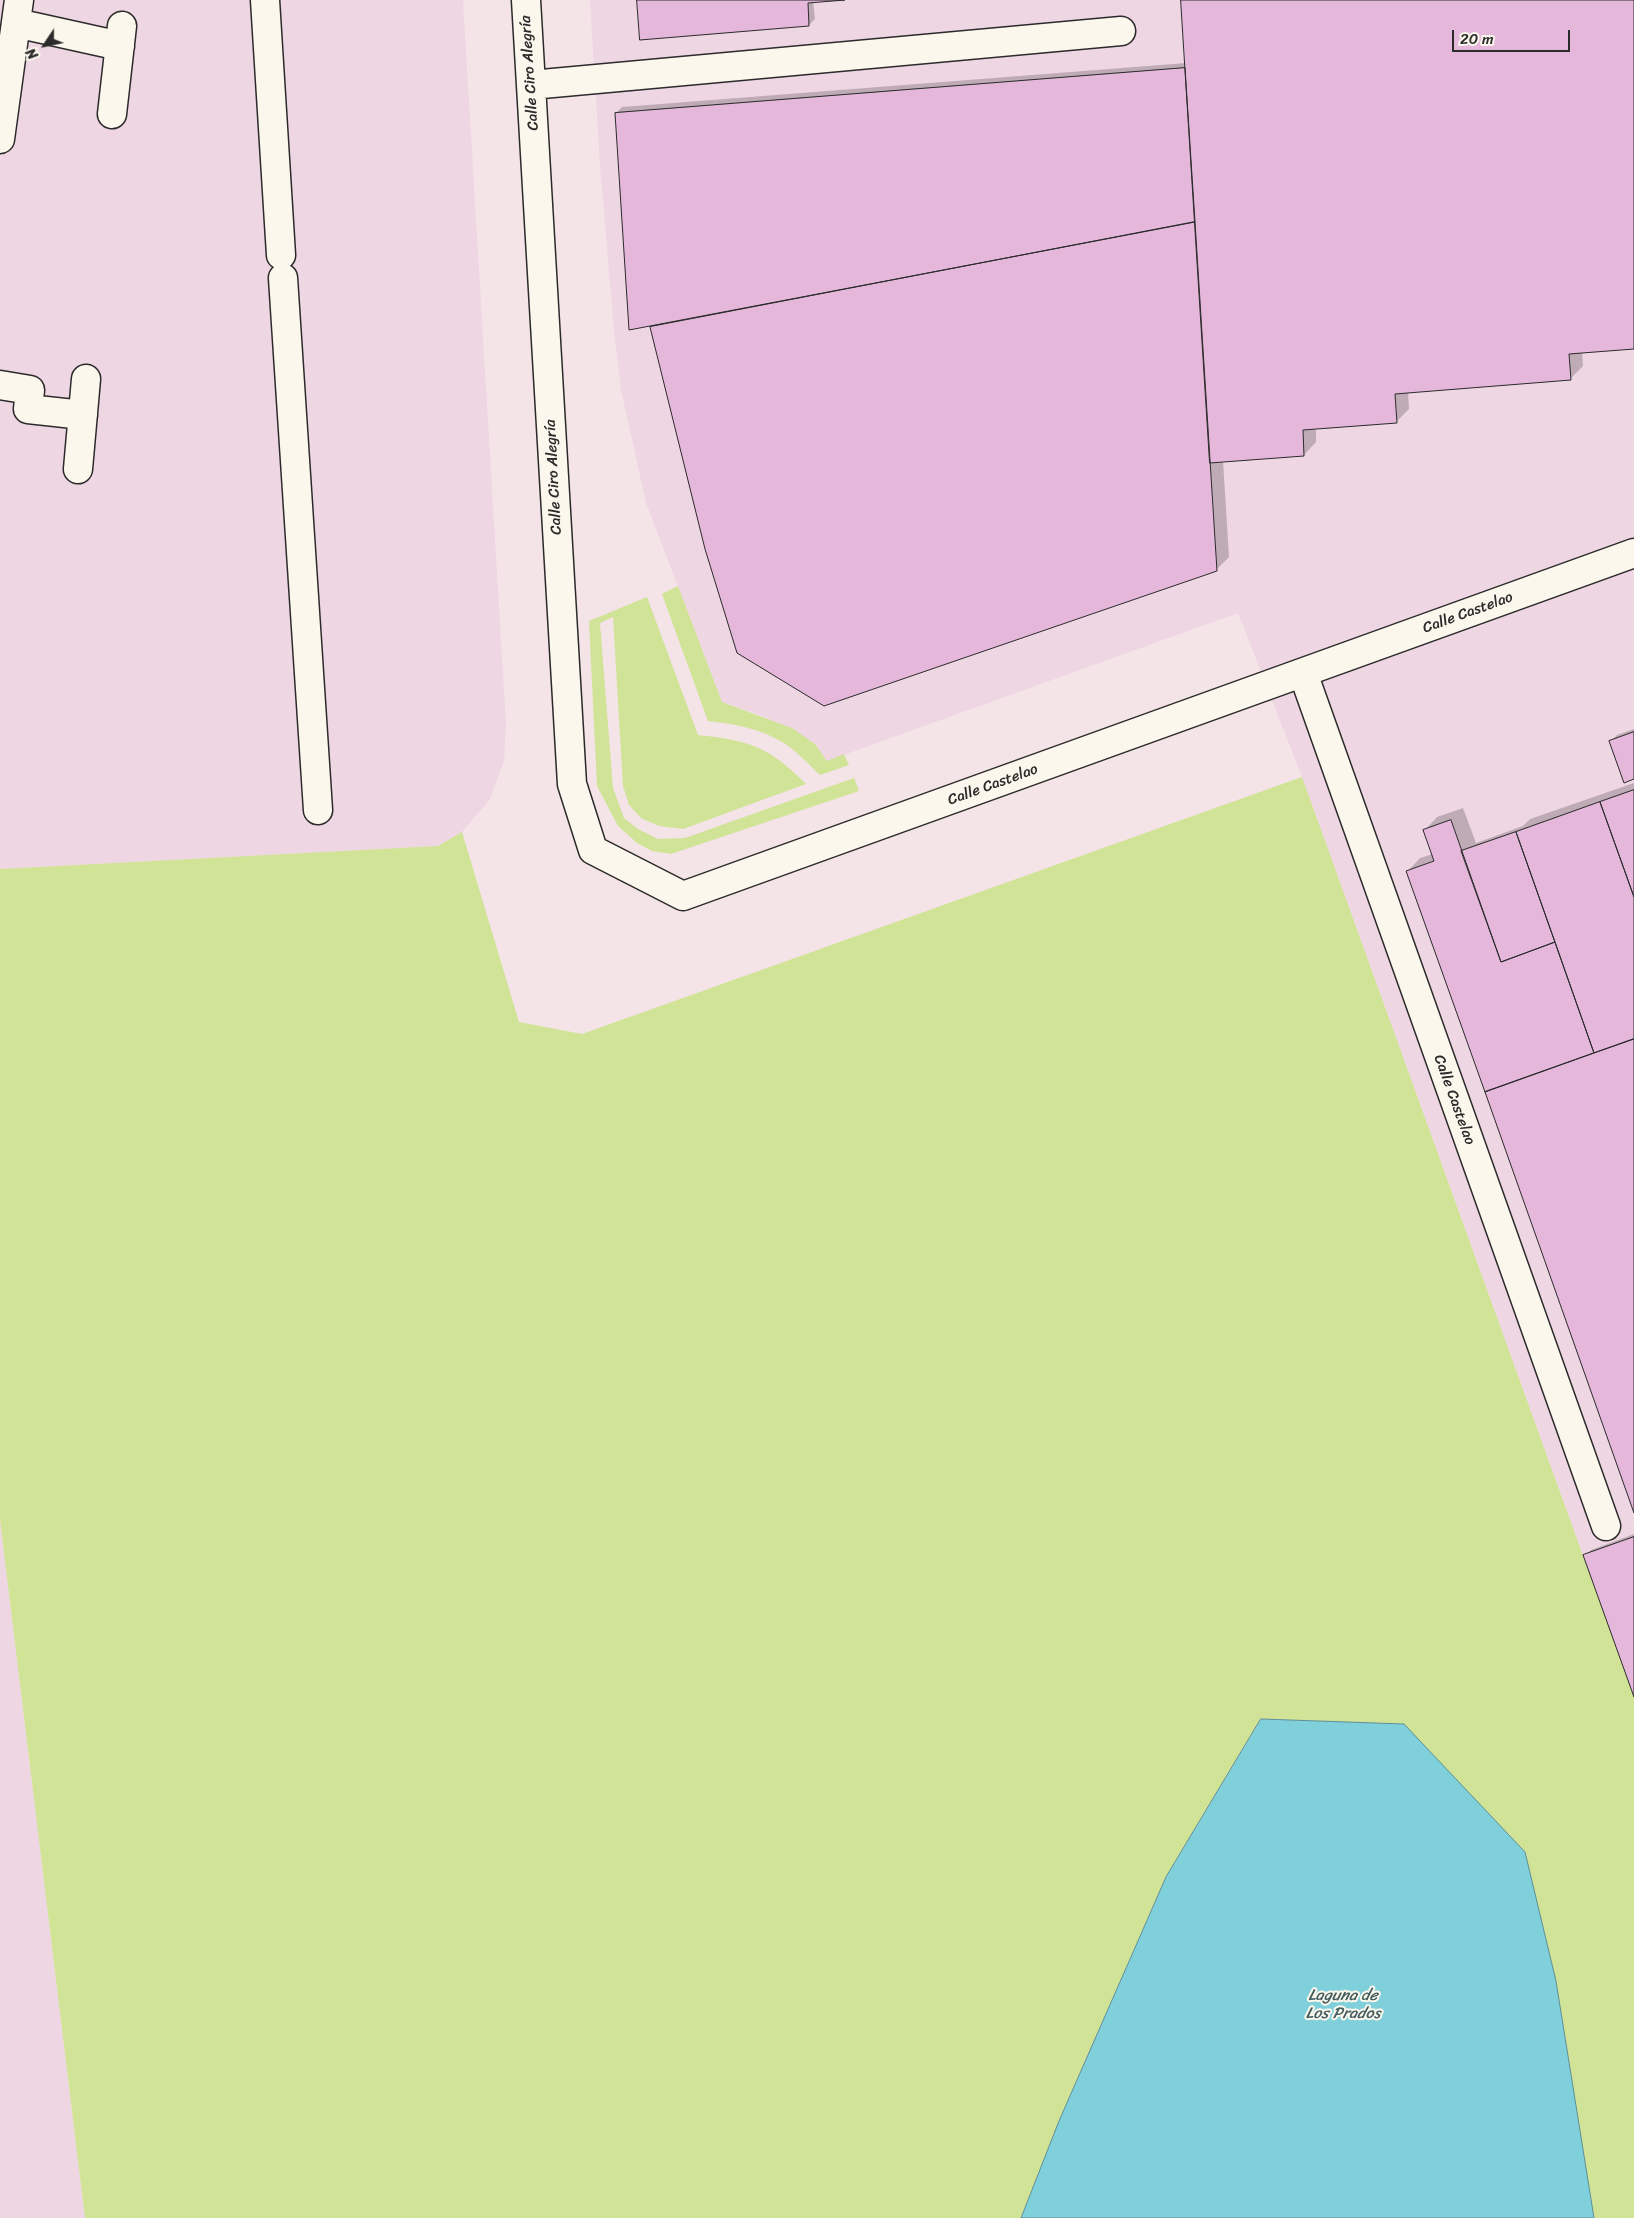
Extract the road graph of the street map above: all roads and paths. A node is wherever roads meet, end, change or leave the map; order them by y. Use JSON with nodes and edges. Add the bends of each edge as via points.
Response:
{"nodes":[{"id":1,"x":265,"y":0,"type":"edge"},
{"id":2,"x":526,"y":0,"type":"edge"},
{"id":3,"x":18,"y":11,"type":"edge"},
{"id":4,"x":1120,"y":31,"type":"dead end"},
{"id":5,"x":531,"y":85,"type":"junction"},
{"id":6,"x":112,"y":114,"type":"dead end"},
{"id":7,"x":0,"y":139,"type":"edge"},
{"id":8,"x":86,"y":379,"type":"dead end"},
{"id":9,"x":0,"y":385,"type":"edge"},
{"id":10,"x":83,"y":415,"type":"junction"},
{"id":11,"x":78,"y":470,"type":"dead end"},
{"id":12,"x":1634,"y":553,"type":"edge"},
{"id":13,"x":1303,"y":673,"type":"junction"},
{"id":14,"x":318,"y":810,"type":"dead end"},
{"id":15,"x":683,"y":896,"type":"joint"},
{"id":16,"x":1606,"y":1526,"type":"dead end"}],
"edges":[{"from":1,"to":14,"type":"street"},
{"from":2,"to":5,"type":"street","name":"Calle Ciro Alegría"},
{"from":3,"to":6,"type":"street","via":[[121,36]]},
{"from":3,"to":7,"type":"street"},
{"from":4,"to":5,"type":"street"},
{"from":5,"to":15,"type":"street","name":"Calle Ciro Alegría","via":[[572,784],[593,850]]},
{"from":8,"to":10,"type":"street"},
{"from":9,"to":10,"type":"street","via":[[30,390],[28,409]]},
{"from":10,"to":11,"type":"street"},
{"from":12,"to":13,"type":"street","name":"Calle Castelao"},
{"from":13,"to":15,"type":"street","name":"Calle Castelao"},
{"from":13,"to":16,"type":"street","name":"Calle Castelao"}]}
